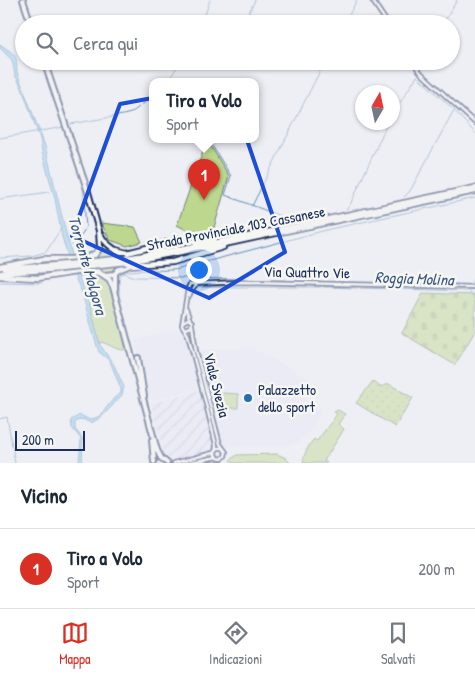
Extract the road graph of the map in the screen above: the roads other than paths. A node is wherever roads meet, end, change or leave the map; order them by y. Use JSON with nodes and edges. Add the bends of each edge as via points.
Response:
{"nodes":[{"id":1,"x":23,"y":0,"type":"edge"},
{"id":2,"x":372,"y":0,"type":"edge"},
{"id":3,"x":28,"y":15,"type":"edge"},
{"id":4,"x":382,"y":15,"type":"edge"},
{"id":5,"x":47,"y":70,"type":"edge"},
{"id":6,"x":419,"y":70,"type":"edge"},
{"id":7,"x":475,"y":123,"type":"edge"},
{"id":8,"x":475,"y":188,"type":"edge"},
{"id":9,"x":475,"y":191,"type":"edge"},
{"id":10,"x":328,"y":223,"type":"junction"},
{"id":11,"x":280,"y":229,"type":"junction"},
{"id":12,"x":99,"y":231,"type":"junction"},
{"id":13,"x":110,"y":248,"type":"junction"},
{"id":14,"x":116,"y":250,"type":"junction"},
{"id":15,"x":98,"y":252,"type":"junction"},
{"id":16,"x":127,"y":260,"type":"junction"},
{"id":17,"x":0,"y":272,"type":"edge"},
{"id":18,"x":117,"y":272,"type":"junction"},
{"id":19,"x":102,"y":274,"type":"junction"},
{"id":20,"x":199,"y":283,"type":"joint"},
{"id":21,"x":475,"y":287,"type":"edge"},
{"id":22,"x":116,"y":294,"type":"junction"},
{"id":23,"x":186,"y":308,"type":"junction"},
{"id":24,"x":191,"y":321,"type":"junction"},
{"id":25,"x":182,"y":323,"type":"junction"},
{"id":26,"x":192,"y":325,"type":"junction"},
{"id":27,"x":185,"y":329,"type":"junction"},
{"id":28,"x":138,"y":358,"type":"dead end"},
{"id":29,"x":144,"y":403,"type":"junction"},
{"id":30,"x":224,"y":449,"type":"junction"},
{"id":31,"x":216,"y":451,"type":"junction"},
{"id":32,"x":217,"y":457,"type":"junction"},
{"id":33,"x":166,"y":462,"type":"edge"},
{"id":34,"x":154,"y":463,"type":"edge"},
{"id":35,"x":174,"y":463,"type":"edge"},
{"id":36,"x":187,"y":463,"type":"edge"}],
"edges":[{"from":1,"to":3,"type":"main road"},
{"from":2,"to":4,"type":"street"},
{"from":5,"to":12,"type":"main road"},
{"from":6,"to":7,"type":"street"},
{"from":8,"to":11,"type":"highway","name":"Strada Provinciale 103 Cassanese"},
{"from":9,"to":10,"type":"highway","name":"Strada Provinciale 103 Cassanese"},
{"from":10,"to":16,"type":"highway","name":"Strada Provinciale 103 Cassanese","via":[[229,244]]},
{"from":10,"to":18,"type":"highway","via":[[173,262],[132,265]]},
{"from":11,"to":14,"type":"highway","via":[[223,239],[167,242],[127,253]]},
{"from":11,"to":16,"type":"highway","name":"Strada Provinciale 103 Cassanese"},
{"from":12,"to":13,"type":"main road"},
{"from":12,"to":15,"type":"main road"},
{"from":13,"to":14,"type":"main road"},
{"from":13,"to":15,"type":"main road"},
{"from":14,"to":18,"type":"main road","via":[[122,262]]},
{"from":15,"to":17,"type":"highway","via":[[89,258],[44,259]]},
{"from":15,"to":19,"type":"main road","via":[[93,262]]},
{"from":16,"to":17,"type":"highway","name":"Strada Provinciale 103 Cassanese","bridge":true},
{"from":17,"to":19,"type":"highway","via":[[38,278],[90,270]]},
{"from":18,"to":19,"type":"main road"},
{"from":18,"to":22,"type":"main road"},
{"from":19,"to":22,"type":"main road","via":[[110,280]]},
{"from":20,"to":21,"type":"street","name":"Via Quattro Vie"},
{"from":20,"to":23,"type":"street","name":"Viale Svezia","via":[[194,285]]},
{"from":22,"to":29,"type":"main road"},
{"from":23,"to":24,"type":"street","name":"Viale Svezia"},
{"from":23,"to":25,"type":"street","name":"Viale Svezia"},
{"from":24,"to":25,"type":"street"},
{"from":24,"to":26,"type":"street","name":"Viale Svezia"},
{"from":25,"to":27,"type":"street","name":"Viale Svezia"},
{"from":26,"to":27,"type":"street"},
{"from":26,"to":30,"type":"street","name":"Viale Svezia","via":[[220,444]]},
{"from":27,"to":31,"type":"street","name":"Viale Svezia"},
{"from":28,"to":29,"type":"main road"},
{"from":29,"to":33,"type":"main road","via":[[158,452]]},
{"from":29,"to":34,"type":"main road"},
{"from":30,"to":31,"type":"street"},
{"from":30,"to":32,"type":"street","via":[[225,457]]},
{"from":31,"to":32,"type":"street"},
{"from":31,"to":35,"type":"street"},
{"from":32,"to":36,"type":"street"},
{"from":33,"to":34,"type":"main road","via":[[159,460]]}]}
